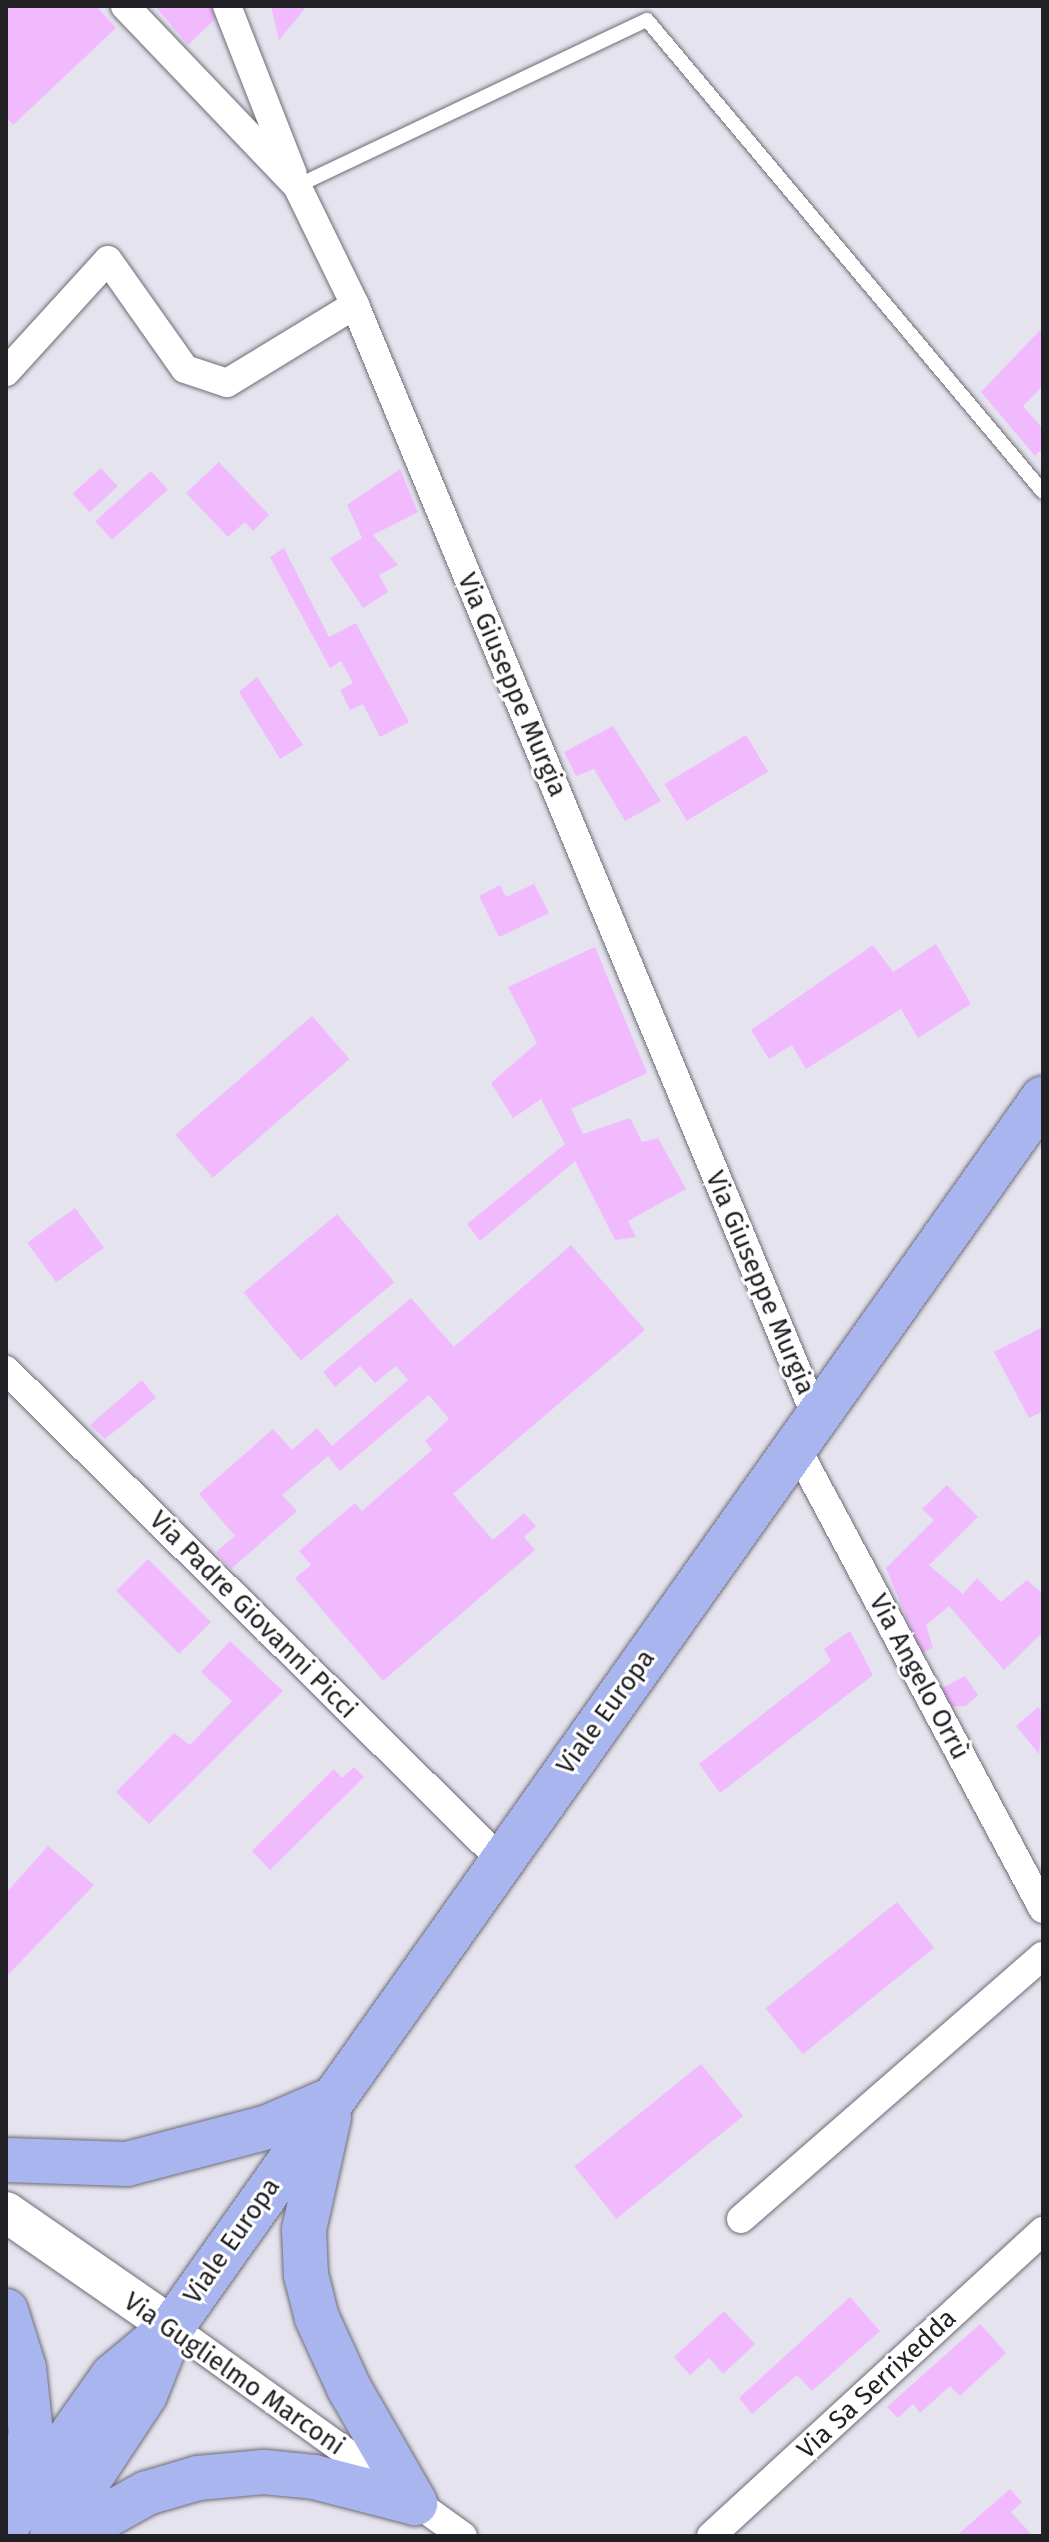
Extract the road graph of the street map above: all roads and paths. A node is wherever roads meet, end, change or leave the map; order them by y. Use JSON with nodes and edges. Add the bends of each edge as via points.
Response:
{"nodes":[{"id":1,"x":125,"y":6,"type":"edge"},
{"id":2,"x":227,"y":6,"type":"edge"},
{"id":3,"x":297,"y":186,"type":"junction"},
{"id":4,"x":355,"y":305,"type":"junction"},
{"id":5,"x":6,"y":372,"type":"edge"},
{"id":6,"x":1043,"y":492,"type":"edge"},
{"id":7,"x":1043,"y":1098,"type":"edge"},
{"id":8,"x":6,"y":1370,"type":"edge"},
{"id":9,"x":806,"y":1431,"type":"junction"},
{"id":10,"x":500,"y":1859,"type":"junction"},
{"id":11,"x":1043,"y":1909,"type":"edge"},
{"id":12,"x":1043,"y":1956,"type":"edge"},
{"id":13,"x":332,"y":2099,"type":"junction"},
{"id":14,"x":6,"y":2160,"type":"edge"},
{"id":15,"x":6,"y":2212,"type":"edge"},
{"id":16,"x":741,"y":2219,"type":"dead end"},
{"id":17,"x":1043,"y":2231,"type":"edge"},
{"id":18,"x":6,"y":2311,"type":"edge"},
{"id":19,"x":172,"y":2327,"type":"junction"},
{"id":20,"x":415,"y":2503,"type":"junction"},
{"id":21,"x":9,"y":2522,"type":"edge"},
{"id":22,"x":52,"y":2536,"type":"edge"},
{"id":23,"x":70,"y":2536,"type":"edge"},
{"id":24,"x":463,"y":2536,"type":"edge"},
{"id":25,"x":711,"y":2536,"type":"edge"}],
"edges":[{"from":1,"to":3,"type":"street","name":"Via Giuseppe Murgia"},
{"from":2,"to":3,"type":"street"},
{"from":3,"to":4,"type":"street","name":"Via Giuseppe Murgia"},
{"from":3,"to":6,"type":"lane","via":[[647,20]]},
{"from":4,"to":5,"type":"street","via":[[227,383],[185,369],[108,260]]},
{"from":4,"to":9,"type":"street","name":"Via Giuseppe Murgia"},
{"from":7,"to":9,"type":"main road","name":"Viale Europa"},
{"from":8,"to":10,"type":"street","name":"Via Padre Giovanni Picci"},
{"from":9,"to":10,"type":"main road","name":"Viale Europa"},
{"from":9,"to":11,"type":"street","name":"Via Angelo Orrù"},
{"from":10,"to":13,"type":"main road","name":"Viale Europa"},
{"from":12,"to":16,"type":"street"},
{"from":13,"to":14,"type":"main road","via":[[268,2127],[127,2164]]},
{"from":13,"to":19,"type":"main road","name":"Viale Europa"},
{"from":13,"to":20,"type":"main road","via":[[304,2230],[306,2275],[317,2318],[349,2388]]},
{"from":15,"to":19,"type":"main road","name":"Via Guglielmo Marconi"},
{"from":17,"to":25,"type":"street","name":"Via Sa Serrixedda"},
{"from":18,"to":21,"type":"main road","via":[[24,2368],[31,2433]]},
{"from":19,"to":20,"type":"street","name":"Via Guglielmo Marconi"},
{"from":19,"to":21,"type":"main road","name":"Viale Europa","via":[[113,2376]]},
{"from":19,"to":22,"type":"main road","name":"Viale Europa","via":[[145,2395]]},
{"from":20,"to":23,"type":"main road","via":[[314,2477],[264,2472],[198,2478],[147,2493]]},
{"from":20,"to":24,"type":"street","name":"Via Guglielmo Marconi"}]}
